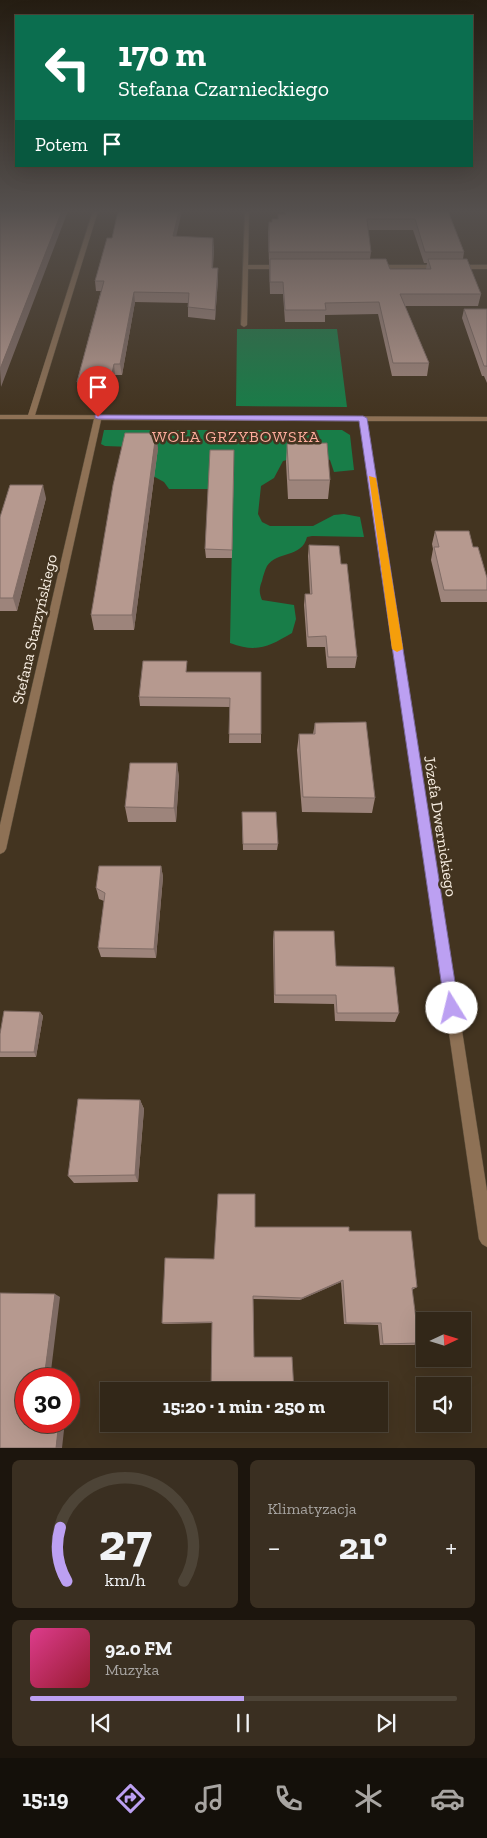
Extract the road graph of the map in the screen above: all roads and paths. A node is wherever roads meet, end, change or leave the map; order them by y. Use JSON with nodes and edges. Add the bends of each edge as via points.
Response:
{"nodes":[{"id":1,"x":75,"y":279,"type":"edge"},
{"id":2,"x":245,"y":279,"type":"edge"},
{"id":3,"x":244,"y":325,"type":"dead end"},
{"id":4,"x":0,"y":417,"type":"edge"},
{"id":5,"x":31,"y":417,"type":"junction"},
{"id":6,"x":98,"y":417,"type":"junction"},
{"id":7,"x":363,"y":418,"type":"junction"},
{"id":8,"x":487,"y":419,"type":"edge"},
{"id":9,"x":0,"y":849,"type":"edge"},
{"id":10,"x":487,"y":1239,"type":"edge"}],
"edges":[{"from":1,"to":5,"type":"street"},
{"from":2,"to":3,"type":"street"},
{"from":4,"to":5,"type":"street"},
{"from":5,"to":6,"type":"street"},
{"from":6,"to":7,"type":"street"},
{"from":6,"to":9,"type":"street","name":"Stefana Starzyńskiego"},
{"from":7,"to":8,"type":"street"},
{"from":7,"to":10,"type":"street","name":"Józefa Dwernickiego"}]}
